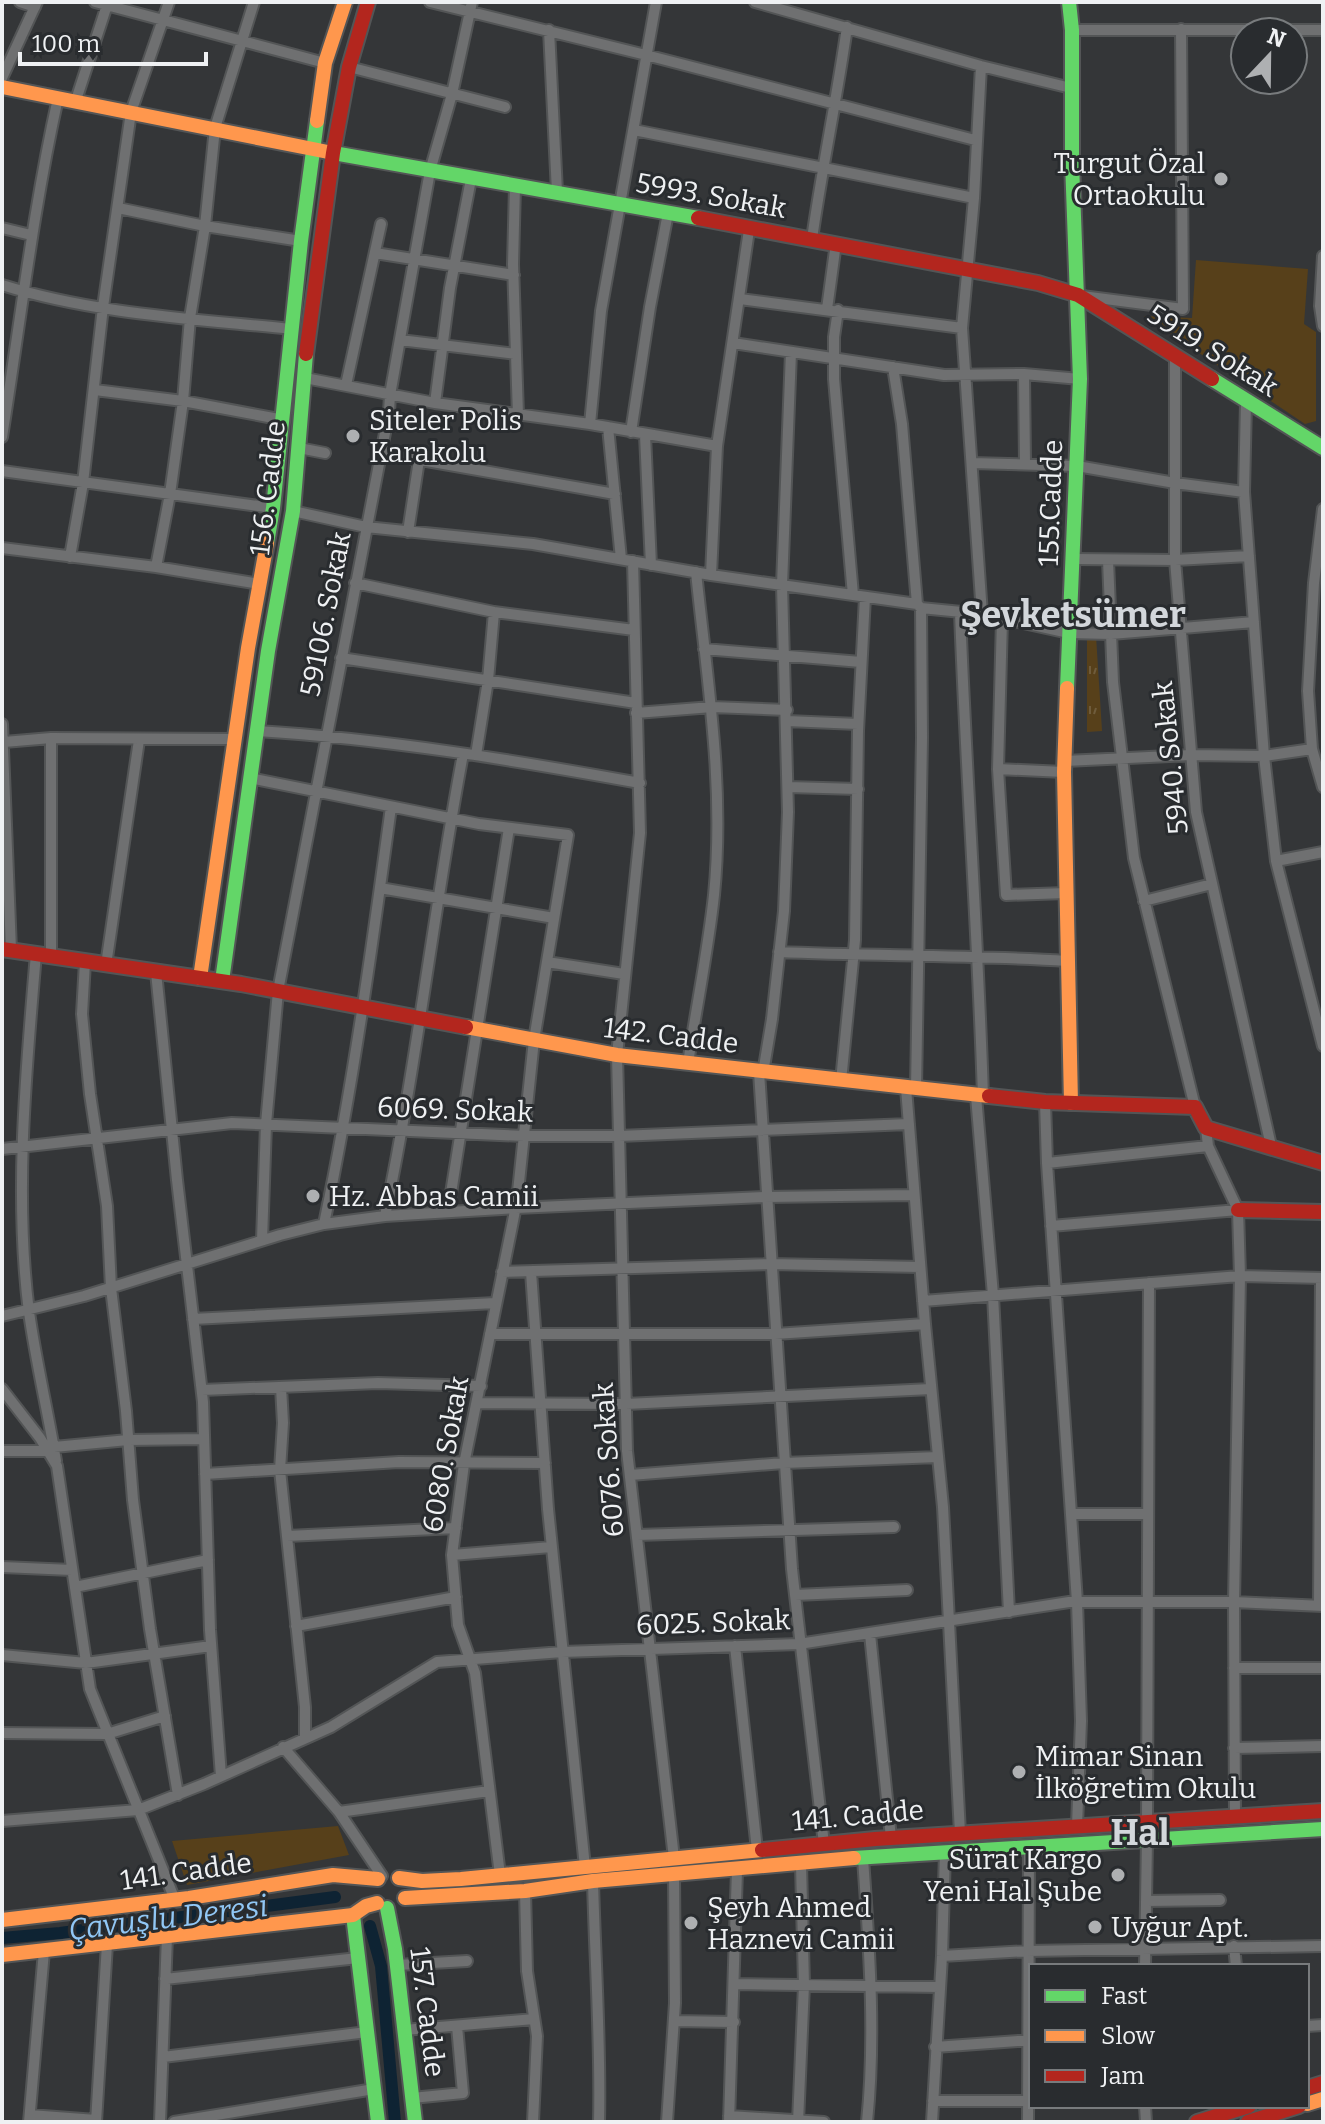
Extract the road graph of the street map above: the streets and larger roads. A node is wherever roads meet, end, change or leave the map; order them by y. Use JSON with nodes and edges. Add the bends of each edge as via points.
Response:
{"nodes":[{"id":1,"x":20,"y":2,"type":"edge"},
{"id":2,"x":95,"y":2,"type":"edge"},
{"id":3,"x":169,"y":2,"type":"edge"},
{"id":4,"x":254,"y":2,"type":"edge"},
{"id":5,"x":345,"y":2,"type":"edge"},
{"id":6,"x":368,"y":2,"type":"edge"},
{"id":7,"x":430,"y":2,"type":"edge"},
{"id":8,"x":656,"y":2,"type":"edge"},
{"id":9,"x":755,"y":2,"type":"edge"},
{"id":10,"x":1069,"y":2,"type":"edge"},
{"id":11,"x":36,"y":4,"type":"edge"},
{"id":12,"x":108,"y":4,"type":"edge"},
{"id":13,"x":471,"y":8,"type":"edge"},
{"id":14,"x":163,"y":20,"type":"junction"},
{"id":15,"x":847,"y":27,"type":"junction"},
{"id":16,"x":1181,"y":29,"type":"junction"},
{"id":17,"x":549,"y":30,"type":"junction"},
{"id":18,"x":1072,"y":30,"type":"junction"},
{"id":19,"x":1323,"y":30,"type":"edge"},
{"id":20,"x":242,"y":39,"type":"junction"},
{"id":21,"x":646,"y":55,"type":"junction"},
{"id":22,"x":325,"y":63,"type":"junction"},
{"id":23,"x":981,"y":66,"type":"junction"},
{"id":24,"x":349,"y":67,"type":"junction"},
{"id":25,"x":2,"y":78,"type":"edge"},
{"id":26,"x":2,"y":87,"type":"edge"},
{"id":27,"x":1071,"y":88,"type":"junction"},
{"id":28,"x":452,"y":94,"type":"junction"},
{"id":29,"x":58,"y":98,"type":"junction"},
{"id":30,"x":76,"y":100,"type":"junction"},
{"id":31,"x":836,"y":105,"type":"junction"},
{"id":32,"x":505,"y":107,"type":"dead end"},
{"id":33,"x":131,"y":112,"type":"junction"},
{"id":34,"x":215,"y":128,"type":"junction"},
{"id":35,"x":634,"y":130,"type":"junction"},
{"id":36,"x":975,"y":140,"type":"junction"},
{"id":37,"x":313,"y":149,"type":"junction"},
{"id":38,"x":333,"y":153,"type":"junction"},
{"id":39,"x":822,"y":168,"type":"junction"},
{"id":40,"x":430,"y":171,"type":"junction"},
{"id":41,"x":471,"y":179,"type":"junction"},
{"id":42,"x":515,"y":186,"type":"junction"},
{"id":43,"x":557,"y":192,"type":"junction"},
{"id":44,"x":974,"y":198,"type":"junction"},
{"id":45,"x":618,"y":205,"type":"junction"},
{"id":46,"x":118,"y":208,"type":"junction"},
{"id":47,"x":668,"y":213,"type":"junction"},
{"id":48,"x":381,"y":224,"type":"dead end"},
{"id":49,"x":205,"y":226,"type":"junction"},
{"id":50,"x":2,"y":228,"type":"edge"},
{"id":51,"x":749,"y":230,"type":"junction"},
{"id":52,"x":31,"y":235,"type":"junction"},
{"id":53,"x":812,"y":239,"type":"junction"},
{"id":54,"x":301,"y":241,"type":"junction"},
{"id":55,"x":836,"y":243,"type":"junction"},
{"id":56,"x":375,"y":253,"type":"junction"},
{"id":57,"x":1323,"y":256,"type":"edge"},
{"id":58,"x":414,"y":260,"type":"junction"},
{"id":59,"x":454,"y":265,"type":"junction"},
{"id":60,"x":967,"y":269,"type":"junction"},
{"id":61,"x":514,"y":275,"type":"junction"},
{"id":62,"x":2,"y":285,"type":"edge"},
{"id":63,"x":25,"y":292,"type":"junction"},
{"id":64,"x":1078,"y":295,"type":"junction"},
{"id":65,"x":740,"y":299,"type":"junction"},
{"id":66,"x":103,"y":307,"type":"junction"},
{"id":67,"x":832,"y":310,"type":"junction"},
{"id":68,"x":190,"y":318,"type":"junction"},
{"id":69,"x":1322,"y":323,"type":"edge"},
{"id":70,"x":962,"y":328,"type":"junction"},
{"id":71,"x":291,"y":329,"type":"junction"},
{"id":72,"x":400,"y":340,"type":"junction"},
{"id":73,"x":733,"y":343,"type":"junction"},
{"id":74,"x":442,"y":347,"type":"junction"},
{"id":75,"x":791,"y":352,"type":"junction"},
{"id":76,"x":516,"y":354,"type":"junction"},
{"id":77,"x":1175,"y":358,"type":"junction"},
{"id":78,"x":833,"y":359,"type":"junction"},
{"id":79,"x":893,"y":367,"type":"junction"},
{"id":80,"x":963,"y":374,"type":"junction"},
{"id":81,"x":1024,"y":374,"type":"junction"},
{"id":82,"x":305,"y":378,"type":"junction"},
{"id":83,"x":1080,"y":379,"type":"junction"},
{"id":84,"x":346,"y":385,"type":"junction"},
{"id":85,"x":95,"y":390,"type":"junction"},
{"id":86,"x":390,"y":395,"type":"junction"},
{"id":87,"x":183,"y":401,"type":"junction"},
{"id":88,"x":1246,"y":402,"type":"junction"},
{"id":89,"x":435,"y":403,"type":"junction"},
{"id":90,"x":518,"y":415,"type":"junction"},
{"id":91,"x":284,"y":420,"type":"junction"},
{"id":92,"x":590,"y":424,"type":"junction"},
{"id":93,"x":608,"y":427,"type":"junction"},
{"id":94,"x":631,"y":432,"type":"junction"},
{"id":95,"x":645,"y":435,"type":"junction"},
{"id":96,"x":2,"y":437,"type":"edge"},
{"id":97,"x":717,"y":446,"type":"junction"},
{"id":98,"x":299,"y":448,"type":"junction"},
{"id":99,"x":1323,"y":448,"type":"edge"},
{"id":100,"x":325,"y":453,"type":"dead end"},
{"id":101,"x":381,"y":453,"type":"junction"},
{"id":102,"x":419,"y":460,"type":"junction"},
{"id":103,"x":972,"y":463,"type":"junction"},
{"id":104,"x":1025,"y":463,"type":"junction"},
{"id":105,"x":1077,"y":466,"type":"junction"},
{"id":106,"x":2,"y":471,"type":"edge"},
{"id":107,"x":83,"y":483,"type":"junction"},
{"id":108,"x":1175,"y":483,"type":"junction"},
{"id":109,"x":1244,"y":492,"type":"junction"},
{"id":110,"x":170,"y":494,"type":"junction"},
{"id":111,"x":615,"y":494,"type":"junction"},
{"id":112,"x":273,"y":508,"type":"junction"},
{"id":113,"x":1323,"y":509,"type":"edge"},
{"id":114,"x":293,"y":511,"type":"junction"},
{"id":115,"x":366,"y":527,"type":"junction"},
{"id":116,"x":408,"y":532,"type":"junction"},
{"id":117,"x":2,"y":548,"type":"edge"},
{"id":118,"x":1249,"y":556,"type":"junction"},
{"id":119,"x":70,"y":557,"type":"junction"},
{"id":120,"x":621,"y":559,"type":"junction"},
{"id":121,"x":1075,"y":559,"type":"junction"},
{"id":122,"x":1108,"y":560,"type":"junction"},
{"id":123,"x":1175,"y":560,"type":"junction"},
{"id":124,"x":633,"y":561,"type":"junction"},
{"id":125,"x":651,"y":565,"type":"junction"},
{"id":126,"x":156,"y":567,"type":"junction"},
{"id":127,"x":696,"y":572,"type":"junction"},
{"id":128,"x":711,"y":575,"type":"junction"},
{"id":129,"x":355,"y":583,"type":"junction"},
{"id":130,"x":260,"y":584,"type":"junction"},
{"id":131,"x":782,"y":585,"type":"junction"},
{"id":132,"x":859,"y":596,"type":"junction"},
{"id":133,"x":919,"y":606,"type":"junction"},
{"id":134,"x":494,"y":612,"type":"junction"},
{"id":135,"x":960,"y":612,"type":"junction"},
{"id":136,"x":982,"y":614,"type":"junction"},
{"id":137,"x":1002,"y":619,"type":"junction"},
{"id":138,"x":1254,"y":622,"type":"junction"},
{"id":139,"x":1182,"y":627,"type":"junction"},
{"id":140,"x":634,"y":630,"type":"junction"},
{"id":141,"x":1069,"y":633,"type":"junction"},
{"id":142,"x":1111,"y":634,"type":"junction"},
{"id":143,"x":704,"y":649,"type":"junction"},
{"id":144,"x":341,"y":658,"type":"junction"},
{"id":145,"x":785,"y":658,"type":"junction"},
{"id":146,"x":861,"y":662,"type":"junction"},
{"id":147,"x":488,"y":682,"type":"junction"},
{"id":148,"x":712,"y":707,"type":"junction"},
{"id":149,"x":636,"y":708,"type":"junction"},
{"id":150,"x":787,"y":716,"type":"junction"},
{"id":151,"x":858,"y":724,"type":"junction"},
{"id":152,"x":2,"y":727,"type":"edge"},
{"id":153,"x":257,"y":731,"type":"junction"},
{"id":154,"x":327,"y":736,"type":"junction"},
{"id":155,"x":51,"y":738,"type":"junction"},
{"id":156,"x":235,"y":739,"type":"junction"},
{"id":157,"x":139,"y":740,"type":"junction"},
{"id":158,"x":4,"y":742,"type":"junction"},
{"id":159,"x":1312,"y":749,"type":"junction"},
{"id":160,"x":463,"y":754,"type":"junction"},
{"id":161,"x":476,"y":755,"type":"junction"},
{"id":162,"x":1191,"y":755,"type":"junction"},
{"id":163,"x":1264,"y":756,"type":"junction"},
{"id":164,"x":1122,"y":759,"type":"junction"},
{"id":165,"x":1064,"y":766,"type":"junction"},
{"id":166,"x":998,"y":769,"type":"junction"},
{"id":167,"x":250,"y":778,"type":"junction"},
{"id":168,"x":640,"y":783,"type":"junction"},
{"id":169,"x":788,"y":787,"type":"junction"},
{"id":170,"x":1323,"y":787,"type":"edge"},
{"id":171,"x":858,"y":789,"type":"junction"},
{"id":172,"x":316,"y":791,"type":"junction"},
{"id":173,"x":391,"y":807,"type":"junction"},
{"id":174,"x":451,"y":819,"type":"junction"},
{"id":175,"x":509,"y":828,"type":"junction"},
{"id":176,"x":1323,"y":852,"type":"edge"},
{"id":177,"x":1276,"y":861,"type":"junction"},
{"id":178,"x":1212,"y":884,"type":"junction"},
{"id":179,"x":380,"y":888,"type":"junction"},
{"id":180,"x":1066,"y":893,"type":"junction"},
{"id":181,"x":438,"y":899,"type":"junction"},
{"id":182,"x":1144,"y":901,"type":"junction"},
{"id":183,"x":496,"y":910,"type":"junction"},
{"id":184,"x":554,"y":918,"type":"junction"},
{"id":185,"x":6,"y":950,"type":"edge"},
{"id":186,"x":779,"y":952,"type":"junction"},
{"id":187,"x":43,"y":955,"type":"junction"},
{"id":188,"x":854,"y":955,"type":"junction"},
{"id":189,"x":979,"y":955,"type":"junction"},
{"id":190,"x":919,"y":956,"type":"junction"},
{"id":191,"x":1067,"y":961,"type":"junction"},
{"id":192,"x":85,"y":962,"type":"junction"},
{"id":193,"x":547,"y":962,"type":"junction"},
{"id":194,"x":106,"y":965,"type":"junction"},
{"id":195,"x":156,"y":972,"type":"junction"},
{"id":196,"x":624,"y":974,"type":"junction"},
{"id":197,"x":200,"y":978,"type":"junction"},
{"id":198,"x":222,"y":981,"type":"junction"},
{"id":199,"x":278,"y":991,"type":"junction"},
{"id":200,"x":364,"y":1008,"type":"junction"},
{"id":201,"x":420,"y":1018,"type":"junction"},
{"id":202,"x":479,"y":1029,"type":"junction"},
{"id":203,"x":534,"y":1040,"type":"junction"},
{"id":204,"x":1323,"y":1046,"type":"edge"},
{"id":205,"x":617,"y":1055,"type":"junction"},
{"id":206,"x":688,"y":1064,"type":"junction"},
{"id":207,"x":761,"y":1072,"type":"junction"},
{"id":208,"x":841,"y":1081,"type":"junction"},
{"id":209,"x":911,"y":1089,"type":"junction"},
{"id":210,"x":979,"y":1096,"type":"junction"},
{"id":211,"x":1045,"y":1102,"type":"junction"},
{"id":212,"x":1071,"y":1103,"type":"junction"},
{"id":213,"x":1195,"y":1107,"type":"junction"},
{"id":214,"x":266,"y":1124,"type":"junction"},
{"id":215,"x":909,"y":1124,"type":"junction"},
{"id":216,"x":1206,"y":1128,"type":"junction"},
{"id":217,"x":171,"y":1129,"type":"junction"},
{"id":218,"x":344,"y":1129,"type":"junction"},
{"id":219,"x":403,"y":1130,"type":"junction"},
{"id":220,"x":762,"y":1131,"type":"junction"},
{"id":221,"x":459,"y":1133,"type":"junction"},
{"id":222,"x":524,"y":1136,"type":"junction"},
{"id":223,"x":619,"y":1136,"type":"junction"},
{"id":224,"x":97,"y":1138,"type":"junction"},
{"id":225,"x":1208,"y":1146,"type":"junction"},
{"id":226,"x":1271,"y":1146,"type":"junction"},
{"id":227,"x":2,"y":1149,"type":"edge"},
{"id":228,"x":24,"y":1149,"type":"junction"},
{"id":229,"x":1047,"y":1163,"type":"junction"},
{"id":230,"x":1323,"y":1163,"type":"edge"},
{"id":231,"x":914,"y":1195,"type":"junction"},
{"id":232,"x":766,"y":1197,"type":"junction"},
{"id":233,"x":621,"y":1204,"type":"junction"},
{"id":234,"x":516,"y":1208,"type":"junction"},
{"id":235,"x":1238,"y":1210,"type":"junction"},
{"id":236,"x":448,"y":1212,"type":"junction"},
{"id":237,"x":1323,"y":1212,"type":"edge"},
{"id":238,"x":385,"y":1216,"type":"junction"},
{"id":239,"x":324,"y":1224,"type":"junction"},
{"id":240,"x":1051,"y":1226,"type":"junction"},
{"id":241,"x":262,"y":1240,"type":"junction"},
{"id":242,"x":770,"y":1264,"type":"junction"},
{"id":243,"x":187,"y":1266,"type":"junction"},
{"id":244,"x":920,"y":1267,"type":"junction"},
{"id":245,"x":622,"y":1269,"type":"junction"},
{"id":246,"x":502,"y":1272,"type":"junction"},
{"id":247,"x":531,"y":1272,"type":"junction"},
{"id":248,"x":1240,"y":1276,"type":"junction"},
{"id":249,"x":1322,"y":1278,"type":"edge"},
{"id":250,"x":1149,"y":1283,"type":"junction"},
{"id":251,"x":111,"y":1288,"type":"junction"},
{"id":252,"x":1056,"y":1290,"type":"junction"},
{"id":253,"x":993,"y":1295,"type":"junction"},
{"id":254,"x":923,"y":1301,"type":"junction"},
{"id":255,"x":495,"y":1303,"type":"junction"},
{"id":256,"x":29,"y":1311,"type":"junction"},
{"id":257,"x":2,"y":1316,"type":"edge"},
{"id":258,"x":193,"y":1319,"type":"junction"},
{"id":259,"x":925,"y":1324,"type":"junction"},
{"id":260,"x":624,"y":1332,"type":"junction"},
{"id":261,"x":535,"y":1333,"type":"junction"},
{"id":262,"x":490,"y":1334,"type":"junction"},
{"id":263,"x":775,"y":1334,"type":"junction"},
{"id":264,"x":1322,"y":1357,"type":"edge"},
{"id":265,"x":481,"y":1386,"type":"junction"},
{"id":266,"x":281,"y":1387,"type":"junction"},
{"id":267,"x":2,"y":1389,"type":"edge"},
{"id":268,"x":931,"y":1389,"type":"junction"},
{"id":269,"x":202,"y":1390,"type":"junction"},
{"id":270,"x":779,"y":1396,"type":"junction"},
{"id":271,"x":540,"y":1402,"type":"junction"},
{"id":272,"x":477,"y":1403,"type":"junction"},
{"id":273,"x":626,"y":1404,"type":"junction"},
{"id":274,"x":204,"y":1439,"type":"junction"},
{"id":275,"x":128,"y":1440,"type":"junction"},
{"id":276,"x":50,"y":1449,"type":"junction"},
{"id":277,"x":2,"y":1451,"type":"edge"},
{"id":278,"x":938,"y":1457,"type":"junction"},
{"id":279,"x":545,"y":1463,"type":"junction"},
{"id":280,"x":784,"y":1463,"type":"junction"},
{"id":281,"x":464,"y":1464,"type":"junction"},
{"id":282,"x":280,"y":1470,"type":"junction"},
{"id":283,"x":205,"y":1474,"type":"junction"},
{"id":284,"x":630,"y":1475,"type":"junction"},
{"id":285,"x":1071,"y":1514,"type":"junction"},
{"id":286,"x":1147,"y":1514,"type":"junction"},
{"id":287,"x":894,"y":1527,"type":"dead end"},
{"id":288,"x":456,"y":1528,"type":"junction"},
{"id":289,"x":789,"y":1531,"type":"junction"},
{"id":290,"x":637,"y":1535,"type":"junction"},
{"id":291,"x":287,"y":1536,"type":"junction"},
{"id":292,"x":551,"y":1547,"type":"junction"},
{"id":293,"x":452,"y":1555,"type":"junction"},
{"id":294,"x":208,"y":1560,"type":"junction"},
{"id":295,"x":2,"y":1567,"type":"edge"},
{"id":296,"x":72,"y":1570,"type":"junction"},
{"id":297,"x":143,"y":1574,"type":"junction"},
{"id":298,"x":75,"y":1587,"type":"junction"},
{"id":299,"x":907,"y":1590,"type":"dead end"},
{"id":300,"x":795,"y":1595,"type":"junction"},
{"id":301,"x":456,"y":1597,"type":"junction"},
{"id":302,"x":1147,"y":1601,"type":"junction"},
{"id":303,"x":1077,"y":1602,"type":"junction"},
{"id":304,"x":1234,"y":1602,"type":"junction"},
{"id":305,"x":1321,"y":1606,"type":"edge"},
{"id":306,"x":1009,"y":1612,"type":"junction"},
{"id":307,"x":950,"y":1622,"type":"junction"},
{"id":308,"x":296,"y":1626,"type":"junction"},
{"id":309,"x":870,"y":1634,"type":"junction"},
{"id":310,"x":799,"y":1644,"type":"junction"},
{"id":311,"x":211,"y":1646,"type":"junction"},
{"id":312,"x":735,"y":1646,"type":"junction"},
{"id":313,"x":651,"y":1649,"type":"junction"},
{"id":314,"x":562,"y":1652,"type":"junction"},
{"id":315,"x":155,"y":1654,"type":"junction"},
{"id":316,"x":2,"y":1655,"type":"edge"},
{"id":317,"x":469,"y":1658,"type":"junction"},
{"id":318,"x":86,"y":1663,"type":"junction"},
{"id":319,"x":1234,"y":1668,"type":"junction"},
{"id":320,"x":1323,"y":1668,"type":"edge"},
{"id":321,"x":165,"y":1716,"type":"junction"},
{"id":322,"x":2,"y":1733,"type":"edge"},
{"id":323,"x":107,"y":1734,"type":"junction"},
{"id":324,"x":305,"y":1738,"type":"junction"},
{"id":325,"x":1323,"y":1746,"type":"edge"},
{"id":326,"x":283,"y":1747,"type":"junction"},
{"id":327,"x":1234,"y":1748,"type":"junction"},
{"id":328,"x":221,"y":1776,"type":"junction"},
{"id":329,"x":489,"y":1791,"type":"junction"},
{"id":330,"x":178,"y":1795,"type":"junction"},
{"id":331,"x":138,"y":1810,"type":"junction"},
{"id":332,"x":1323,"y":1811,"type":"edge"},
{"id":333,"x":339,"y":1812,"type":"junction"},
{"id":334,"x":1235,"y":1816,"type":"junction"},
{"id":335,"x":2,"y":1821,"type":"edge"},
{"id":336,"x":1147,"y":1822,"type":"junction"},
{"id":337,"x":1077,"y":1826,"type":"junction"},
{"id":338,"x":1323,"y":1829,"type":"edge"},
{"id":339,"x":960,"y":1833,"type":"junction"},
{"id":340,"x":1237,"y":1834,"type":"junction"},
{"id":341,"x":891,"y":1838,"type":"junction"},
{"id":342,"x":1147,"y":1839,"type":"junction"},
{"id":343,"x":861,"y":1840,"type":"junction"},
{"id":344,"x":824,"y":1844,"type":"junction"},
{"id":345,"x":1029,"y":1846,"type":"junction"},
{"id":346,"x":757,"y":1850,"type":"junction"},
{"id":347,"x":945,"y":1851,"type":"junction"},
{"id":348,"x":863,"y":1858,"type":"junction"},
{"id":349,"x":827,"y":1861,"type":"junction"},
{"id":350,"x":801,"y":1864,"type":"junction"},
{"id":351,"x":674,"y":1866,"type":"junction"},
{"id":352,"x":585,"y":1867,"type":"junction"},
{"id":353,"x":737,"y":1870,"type":"junction"},
{"id":354,"x":500,"y":1875,"type":"junction"},
{"id":355,"x":380,"y":1878,"type":"junction"},
{"id":356,"x":399,"y":1878,"type":"junction"},
{"id":357,"x":593,"y":1881,"type":"junction"},
{"id":358,"x":525,"y":1891,"type":"junction"},
{"id":359,"x":405,"y":1898,"type":"junction"},
{"id":360,"x":175,"y":1900,"type":"junction"},
{"id":361,"x":1220,"y":1900,"type":"dead end"},
{"id":362,"x":1146,"y":1901,"type":"junction"},
{"id":363,"x":382,"y":1905,"type":"junction"},
{"id":364,"x":353,"y":1915,"type":"junction"},
{"id":365,"x":2,"y":1920,"type":"edge"},
{"id":366,"x":167,"y":1936,"type":"junction"},
{"id":367,"x":107,"y":1944,"type":"junction"},
{"id":368,"x":1234,"y":1946,"type":"junction"},
{"id":369,"x":1323,"y":1946,"type":"edge"},
{"id":370,"x":1145,"y":1949,"type":"junction"},
{"id":371,"x":44,"y":1951,"type":"junction"},
{"id":372,"x":1028,"y":1951,"type":"junction"},
{"id":373,"x":2,"y":1955,"type":"edge"},
{"id":374,"x":942,"y":1956,"type":"junction"},
{"id":375,"x":358,"y":1958,"type":"junction"},
{"id":376,"x":467,"y":1961,"type":"dead end"},
{"id":377,"x":1145,"y":1964,"type":"edge"},
{"id":378,"x":1236,"y":1964,"type":"edge"},
{"id":379,"x":397,"y":1965,"type":"junction"},
{"id":380,"x":165,"y":1979,"type":"junction"},
{"id":381,"x":734,"y":1984,"type":"junction"},
{"id":382,"x":871,"y":1984,"type":"junction"},
{"id":383,"x":804,"y":1985,"type":"junction"},
{"id":384,"x":940,"y":1987,"type":"junction"},
{"id":385,"x":534,"y":2019,"type":"junction"},
{"id":386,"x":674,"y":2021,"type":"junction"},
{"id":387,"x":734,"y":2022,"type":"junction"},
{"id":388,"x":457,"y":2026,"type":"junction"},
{"id":389,"x":404,"y":2030,"type":"junction"},
{"id":390,"x":367,"y":2032,"type":"junction"},
{"id":391,"x":1029,"y":2041,"type":"edge"},
{"id":392,"x":935,"y":2047,"type":"junction"},
{"id":393,"x":163,"y":2057,"type":"junction"},
{"id":394,"x":374,"y":2089,"type":"junction"},
{"id":395,"x":412,"y":2098,"type":"junction"},
{"id":396,"x":933,"y":2101,"type":"junction"},
{"id":397,"x":1028,"y":2101,"type":"junction"},
{"id":398,"x":1242,"y":2108,"type":"edge"},
{"id":399,"x":1282,"y":2117,"type":"edge"},
{"id":400,"x":30,"y":2119,"type":"edge"},
{"id":401,"x":729,"y":2119,"type":"edge"},
{"id":402,"x":96,"y":2121,"type":"edge"},
{"id":403,"x":798,"y":2121,"type":"edge"},
{"id":404,"x":160,"y":2122,"type":"edge"},
{"id":405,"x":174,"y":2122,"type":"edge"},
{"id":406,"x":378,"y":2122,"type":"edge"},
{"id":407,"x":415,"y":2122,"type":"edge"},
{"id":408,"x":533,"y":2122,"type":"edge"},
{"id":409,"x":599,"y":2122,"type":"edge"},
{"id":410,"x":667,"y":2122,"type":"edge"},
{"id":411,"x":824,"y":2122,"type":"edge"},
{"id":412,"x":867,"y":2122,"type":"edge"},
{"id":413,"x":932,"y":2122,"type":"edge"},
{"id":414,"x":1028,"y":2122,"type":"edge"},
{"id":415,"x":1197,"y":2122,"type":"edge"},
{"id":416,"x":1248,"y":2122,"type":"edge"}],
"edges":[{"from":1,"to":11,"type":"street"},
{"from":2,"to":12,"type":"street"},
{"from":3,"to":14,"type":"street"},
{"from":4,"to":20,"type":"street"},
{"from":5,"to":22,"type":"street","name":"156. Cadde"},
{"from":6,"to":24,"type":"street","name":"156. Cadde"},
{"from":7,"to":13,"type":"street"},
{"from":8,"to":21,"type":"street"},
{"from":9,"to":15,"type":"street"},
{"from":10,"to":18,"type":"street","name":"155.Cadde"},
{"from":11,"to":25,"type":"street"},
{"from":12,"to":14,"type":"street"},
{"from":12,"to":30,"type":"street"},
{"from":13,"to":17,"type":"street"},
{"from":13,"to":28,"type":"street","name":"59106. Sokak"},
{"from":14,"to":20,"type":"street"},
{"from":14,"to":33,"type":"street"},
{"from":15,"to":23,"type":"street"},
{"from":15,"to":31,"type":"street"},
{"from":16,"to":18,"type":"street"},
{"from":16,"to":19,"type":"street"},
{"from":16,"to":64,"type":"street","via":[[1183,309]]},
{"from":17,"to":21,"type":"street"},
{"from":17,"to":43,"type":"street"},
{"from":18,"to":27,"type":"street","name":"155.Cadde"},
{"from":20,"to":22,"type":"street"},
{"from":20,"to":34,"type":"street"},
{"from":21,"to":31,"type":"street"},
{"from":21,"to":35,"type":"street"},
{"from":22,"to":37,"type":"street","name":"156. Cadde"},
{"from":23,"to":27,"type":"street"},
{"from":23,"to":36,"type":"street"},
{"from":24,"to":28,"type":"street"},
{"from":24,"to":38,"type":"street","name":"156. Cadde"},
{"from":26,"to":29,"type":"street","name":"5993. Sokak"},
{"from":27,"to":64,"type":"street","name":"155.Cadde"},
{"from":28,"to":32,"type":"street"},
{"from":28,"to":40,"type":"street","name":"59106. Sokak"},
{"from":29,"to":30,"type":"street","name":"5993. Sokak"},
{"from":29,"to":52,"type":"street"},
{"from":30,"to":33,"type":"street","name":"5993. Sokak"},
{"from":31,"to":36,"type":"street"},
{"from":31,"to":39,"type":"street"},
{"from":33,"to":34,"type":"street","name":"5993. Sokak"},
{"from":33,"to":46,"type":"street"},
{"from":34,"to":37,"type":"street","name":"5993. Sokak"},
{"from":34,"to":49,"type":"street"},
{"from":35,"to":39,"type":"street"},
{"from":35,"to":45,"type":"street"},
{"from":36,"to":44,"type":"street"},
{"from":37,"to":38,"type":"street","name":"5993. Sokak"},
{"from":37,"to":54,"type":"street","name":"156. Cadde"},
{"from":38,"to":40,"type":"street","name":"5993. Sokak"},
{"from":38,"to":82,"type":"street","name":"156. Cadde"},
{"from":39,"to":44,"type":"street"},
{"from":39,"to":53,"type":"street"},
{"from":40,"to":41,"type":"street","name":"5993. Sokak"},
{"from":40,"to":58,"type":"street","name":"59106. Sokak"},
{"from":41,"to":42,"type":"street","name":"5993. Sokak"},
{"from":41,"to":59,"type":"street"},
{"from":42,"to":43,"type":"street","name":"5993. Sokak"},
{"from":42,"to":61,"type":"street"},
{"from":43,"to":45,"type":"street","name":"5993. Sokak"},
{"from":44,"to":60,"type":"street"},
{"from":45,"to":47,"type":"street","name":"5993. Sokak"},
{"from":45,"to":92,"type":"street"},
{"from":46,"to":49,"type":"street"},
{"from":46,"to":66,"type":"street"},
{"from":47,"to":51,"type":"street","name":"5993. Sokak"},
{"from":47,"to":94,"type":"street"},
{"from":48,"to":56,"type":"street"},
{"from":49,"to":54,"type":"street"},
{"from":49,"to":68,"type":"street"},
{"from":50,"to":52,"type":"street"},
{"from":51,"to":53,"type":"street","name":"5993. Sokak"},
{"from":51,"to":65,"type":"street"},
{"from":52,"to":63,"type":"street"},
{"from":53,"to":55,"type":"street","name":"5993. Sokak"},
{"from":54,"to":71,"type":"street","name":"156. Cadde"},
{"from":55,"to":60,"type":"street","name":"5993. Sokak"},
{"from":55,"to":67,"type":"street"},
{"from":56,"to":58,"type":"street"},
{"from":56,"to":84,"type":"street"},
{"from":57,"to":69,"type":"street"},
{"from":58,"to":59,"type":"street"},
{"from":58,"to":72,"type":"street","name":"59106. Sokak"},
{"from":59,"to":61,"type":"street"},
{"from":59,"to":74,"type":"street"},
{"from":60,"to":64,"type":"street","name":"5993. Sokak"},
{"from":60,"to":70,"type":"street"},
{"from":61,"to":76,"type":"street"},
{"from":62,"to":63,"type":"street"},
{"from":63,"to":66,"type":"street"},
{"from":63,"to":96,"type":"street"},
{"from":64,"to":77,"type":"street","name":"5919. Sokak"},
{"from":64,"to":83,"type":"street","name":"155.Cadde"},
{"from":65,"to":67,"type":"street"},
{"from":65,"to":73,"type":"street"},
{"from":66,"to":68,"type":"street"},
{"from":66,"to":85,"type":"street"},
{"from":67,"to":70,"type":"street"},
{"from":67,"to":78,"type":"street"},
{"from":68,"to":71,"type":"street"},
{"from":68,"to":87,"type":"street"},
{"from":70,"to":80,"type":"street"},
{"from":71,"to":91,"type":"street","name":"156. Cadde"},
{"from":72,"to":74,"type":"street"},
{"from":72,"to":86,"type":"street","name":"59106. Sokak"},
{"from":73,"to":75,"type":"street"},
{"from":73,"to":97,"type":"street"},
{"from":74,"to":76,"type":"street"},
{"from":74,"to":89,"type":"street"},
{"from":75,"to":78,"type":"street"},
{"from":75,"to":131,"type":"street"},
{"from":76,"to":90,"type":"street"},
{"from":77,"to":88,"type":"street","name":"5919. Sokak"},
{"from":77,"to":108,"type":"street","name":"5940. Sokak"},
{"from":78,"to":79,"type":"street"},
{"from":78,"to":132,"type":"street","via":[[843,503]]},
{"from":79,"to":80,"type":"street"},
{"from":79,"to":133,"type":"street"},
{"from":80,"to":81,"type":"street"},
{"from":80,"to":103,"type":"street"},
{"from":81,"to":83,"type":"street"},
{"from":81,"to":104,"type":"street"},
{"from":82,"to":84,"type":"street"},
{"from":82,"to":98,"type":"street","name":"156. Cadde"},
{"from":83,"to":105,"type":"street","name":"155.Cadde"},
{"from":84,"to":86,"type":"street"},
{"from":85,"to":87,"type":"street"},
{"from":85,"to":107,"type":"street"},
{"from":86,"to":89,"type":"street"},
{"from":86,"to":101,"type":"street","name":"59106. Sokak"},
{"from":87,"to":91,"type":"street"},
{"from":87,"to":110,"type":"street"},
{"from":88,"to":99,"type":"street","name":"5919. Sokak"},
{"from":88,"to":109,"type":"street"},
{"from":89,"to":90,"type":"street"},
{"from":90,"to":92,"type":"street"},
{"from":91,"to":112,"type":"street","name":"156. Cadde"},
{"from":92,"to":93,"type":"street"},
{"from":93,"to":94,"type":"street"},
{"from":93,"to":111,"type":"street"},
{"from":94,"to":95,"type":"street"},
{"from":95,"to":97,"type":"street"},
{"from":95,"to":125,"type":"street"},
{"from":97,"to":128,"type":"street"},
{"from":98,"to":100,"type":"street"},
{"from":98,"to":114,"type":"street","name":"156. Cadde"},
{"from":101,"to":102,"type":"street"},
{"from":101,"to":115,"type":"street","name":"59106. Sokak"},
{"from":102,"to":111,"type":"street"},
{"from":102,"to":116,"type":"street"},
{"from":103,"to":104,"type":"street"},
{"from":103,"to":136,"type":"street"},
{"from":104,"to":105,"type":"street"},
{"from":105,"to":108,"type":"street"},
{"from":105,"to":121,"type":"street","name":"155.Cadde"},
{"from":106,"to":107,"type":"street"},
{"from":107,"to":110,"type":"street"},
{"from":107,"to":119,"type":"street"},
{"from":108,"to":109,"type":"street"},
{"from":108,"to":123,"type":"street","name":"5940. Sokak"},
{"from":109,"to":118,"type":"street"},
{"from":110,"to":112,"type":"street"},
{"from":110,"to":126,"type":"street"},
{"from":111,"to":120,"type":"street"},
{"from":112,"to":130,"type":"street","name":"156. Cadde"},
{"from":113,"to":159,"type":"street","via":[[1308,691]]},
{"from":114,"to":115,"type":"street"},
{"from":114,"to":153,"type":"street","name":"156. Cadde"},
{"from":115,"to":116,"type":"street"},
{"from":115,"to":129,"type":"street","name":"59106. Sokak"},
{"from":116,"to":120,"type":"street"},
{"from":117,"to":119,"type":"street"},
{"from":118,"to":123,"type":"street"},
{"from":118,"to":138,"type":"street"},
{"from":119,"to":126,"type":"street"},
{"from":120,"to":124,"type":"street"},
{"from":121,"to":122,"type":"street"},
{"from":121,"to":141,"type":"street","name":"155.Cadde"},
{"from":122,"to":123,"type":"street"},
{"from":122,"to":142,"type":"street"},
{"from":123,"to":139,"type":"street","name":"5940. Sokak"},
{"from":124,"to":125,"type":"street"},
{"from":124,"to":140,"type":"street","name":"6076. Sokak"},
{"from":125,"to":127,"type":"street"},
{"from":126,"to":130,"type":"street"},
{"from":127,"to":128,"type":"street"},
{"from":127,"to":143,"type":"street"},
{"from":128,"to":131,"type":"street"},
{"from":129,"to":134,"type":"street"},
{"from":129,"to":144,"type":"street","name":"59106. Sokak"},
{"from":130,"to":156,"type":"street","name":"156. Cadde"},
{"from":131,"to":132,"type":"street"},
{"from":131,"to":145,"type":"street"},
{"from":132,"to":133,"type":"street"},
{"from":132,"to":146,"type":"street"},
{"from":133,"to":135,"type":"street"},
{"from":133,"to":190,"type":"street"},
{"from":134,"to":140,"type":"street"},
{"from":134,"to":147,"type":"street"},
{"from":135,"to":136,"type":"street"},
{"from":135,"to":189,"type":"street"},
{"from":136,"to":137,"type":"street"},
{"from":137,"to":141,"type":"street"},
{"from":137,"to":166,"type":"street"},
{"from":138,"to":139,"type":"street"},
{"from":138,"to":163,"type":"street"},
{"from":139,"to":142,"type":"street"},
{"from":139,"to":162,"type":"street","name":"5940. Sokak"},
{"from":140,"to":149,"type":"street","name":"6076. Sokak"},
{"from":141,"to":142,"type":"street"},
{"from":141,"to":165,"type":"street","name":"155.Cadde"},
{"from":142,"to":164,"type":"street"},
{"from":143,"to":145,"type":"street"},
{"from":143,"to":148,"type":"street"},
{"from":144,"to":147,"type":"street"},
{"from":144,"to":154,"type":"street","name":"59106. Sokak"},
{"from":145,"to":146,"type":"street"},
{"from":145,"to":150,"type":"street"},
{"from":146,"to":151,"type":"street"},
{"from":147,"to":149,"type":"street"},
{"from":147,"to":161,"type":"street"},
{"from":148,"to":149,"type":"street"},
{"from":148,"to":150,"type":"street"},
{"from":148,"to":206,"type":"street","via":[[717,771],[714,894]]},
{"from":149,"to":168,"type":"street","name":"6076. Sokak"},
{"from":150,"to":151,"type":"street"},
{"from":150,"to":169,"type":"street"},
{"from":151,"to":171,"type":"street"},
{"from":152,"to":158,"type":"street"},
{"from":153,"to":154,"type":"street"},
{"from":153,"to":167,"type":"street","name":"156. Cadde"},
{"from":154,"to":160,"type":"street"},
{"from":154,"to":172,"type":"street","name":"59106. Sokak"},
{"from":155,"to":157,"type":"street"},
{"from":155,"to":158,"type":"street"},
{"from":155,"to":187,"type":"street"},
{"from":156,"to":157,"type":"street"},
{"from":156,"to":197,"type":"street","name":"156. Cadde"},
{"from":157,"to":194,"type":"street"},
{"from":158,"to":185,"type":"street"},
{"from":159,"to":163,"type":"street"},
{"from":159,"to":170,"type":"street"},
{"from":160,"to":161,"type":"street"},
{"from":160,"to":174,"type":"street"},
{"from":161,"to":168,"type":"street"},
{"from":162,"to":163,"type":"street"},
{"from":162,"to":164,"type":"street"},
{"from":162,"to":178,"type":"street","name":"5940. Sokak","via":[[1196,812]]},
{"from":163,"to":177,"type":"street"},
{"from":164,"to":165,"type":"street"},
{"from":164,"to":182,"type":"street"},
{"from":165,"to":166,"type":"street"},
{"from":165,"to":180,"type":"street","name":"155.Cadde"},
{"from":166,"to":180,"type":"street","via":[[1006,895]]},
{"from":167,"to":172,"type":"street"},
{"from":167,"to":198,"type":"street","name":"156. Cadde"},
{"from":168,"to":196,"type":"street","name":"6076. Sokak","via":[[636,884]]},
{"from":169,"to":171,"type":"street"},
{"from":169,"to":186,"type":"street"},
{"from":171,"to":188,"type":"street"},
{"from":172,"to":173,"type":"street"},
{"from":172,"to":199,"type":"street","name":"59106. Sokak"},
{"from":173,"to":174,"type":"street"},
{"from":173,"to":179,"type":"street"},
{"from":174,"to":175,"type":"street"},
{"from":174,"to":181,"type":"street"},
{"from":175,"to":183,"type":"street"},
{"from":175,"to":184,"type":"street","name":"6080. Sokak","via":[[568,835]]},
{"from":176,"to":177,"type":"street"},
{"from":177,"to":204,"type":"street"},
{"from":178,"to":182,"type":"street"},
{"from":178,"to":226,"type":"street","name":"5940. Sokak"},
{"from":179,"to":181,"type":"street"},
{"from":179,"to":200,"type":"street"},
{"from":180,"to":191,"type":"street","name":"155.Cadde"},
{"from":181,"to":183,"type":"street"},
{"from":181,"to":201,"type":"street"},
{"from":182,"to":213,"type":"street"},
{"from":183,"to":184,"type":"street"},
{"from":183,"to":202,"type":"street"},
{"from":184,"to":193,"type":"street","name":"6080. Sokak"},
{"from":185,"to":187,"type":"street","name":"142. Cadde"},
{"from":186,"to":188,"type":"street"},
{"from":186,"to":207,"type":"street"},
{"from":187,"to":192,"type":"street","name":"142. Cadde"},
{"from":187,"to":228,"type":"street"},
{"from":188,"to":190,"type":"street"},
{"from":188,"to":208,"type":"street"},
{"from":189,"to":190,"type":"street"},
{"from":189,"to":191,"type":"street"},
{"from":189,"to":210,"type":"street"},
{"from":190,"to":209,"type":"street"},
{"from":191,"to":212,"type":"street","name":"155.Cadde"},
{"from":192,"to":194,"type":"street","name":"142. Cadde"},
{"from":192,"to":224,"type":"street","via":[[82,1014]]},
{"from":193,"to":196,"type":"street"},
{"from":193,"to":203,"type":"street","name":"6080. Sokak"},
{"from":194,"to":195,"type":"street","name":"142. Cadde"},
{"from":195,"to":197,"type":"street","name":"142. Cadde"},
{"from":195,"to":217,"type":"street"},
{"from":196,"to":205,"type":"street","name":"6076. Sokak"},
{"from":197,"to":198,"type":"street","name":"142. Cadde"},
{"from":198,"to":199,"type":"street","name":"142. Cadde"},
{"from":199,"to":200,"type":"street","name":"142. Cadde"},
{"from":199,"to":214,"type":"street","name":"59106. Sokak"},
{"from":200,"to":201,"type":"street","name":"142. Cadde"},
{"from":200,"to":218,"type":"street"},
{"from":201,"to":202,"type":"street","name":"142. Cadde"},
{"from":201,"to":219,"type":"street"},
{"from":202,"to":203,"type":"street","name":"142. Cadde"},
{"from":202,"to":221,"type":"street"},
{"from":203,"to":205,"type":"street","name":"142. Cadde"},
{"from":203,"to":222,"type":"street","name":"6080. Sokak"},
{"from":205,"to":206,"type":"street","name":"142. Cadde"},
{"from":205,"to":223,"type":"street","name":"6076. Sokak"},
{"from":206,"to":207,"type":"street","name":"142. Cadde"},
{"from":207,"to":208,"type":"street","name":"142. Cadde"},
{"from":207,"to":220,"type":"street"},
{"from":208,"to":209,"type":"street","name":"142. Cadde"},
{"from":209,"to":210,"type":"street","name":"142. Cadde"},
{"from":209,"to":215,"type":"street"},
{"from":210,"to":211,"type":"street","name":"142. Cadde"},
{"from":210,"to":253,"type":"street"},
{"from":211,"to":212,"type":"street","name":"142. Cadde"},
{"from":211,"to":229,"type":"street"},
{"from":212,"to":213,"type":"street","name":"142. Cadde"},
{"from":213,"to":216,"type":"street"},
{"from":214,"to":217,"type":"street","name":"6069. Sokak"},
{"from":214,"to":218,"type":"street","name":"6069. Sokak"},
{"from":214,"to":241,"type":"street","name":"59106. Sokak"},
{"from":215,"to":220,"type":"street","name":"6069. Sokak"},
{"from":215,"to":231,"type":"street"},
{"from":216,"to":225,"type":"street"},
{"from":216,"to":226,"type":"street"},
{"from":217,"to":224,"type":"street","name":"6069. Sokak"},
{"from":217,"to":243,"type":"street"},
{"from":218,"to":219,"type":"street","name":"6069. Sokak"},
{"from":218,"to":239,"type":"street"},
{"from":219,"to":221,"type":"street","name":"6069. Sokak"},
{"from":219,"to":238,"type":"street"},
{"from":220,"to":223,"type":"street","name":"6069. Sokak"},
{"from":220,"to":232,"type":"street"},
{"from":221,"to":222,"type":"street","name":"6069. Sokak"},
{"from":221,"to":236,"type":"street"},
{"from":222,"to":223,"type":"street","name":"6069. Sokak"},
{"from":222,"to":234,"type":"street","name":"6080. Sokak"},
{"from":223,"to":233,"type":"street","name":"6076. Sokak"},
{"from":224,"to":228,"type":"street","name":"6069. Sokak"},
{"from":224,"to":251,"type":"street"},
{"from":225,"to":229,"type":"street"},
{"from":225,"to":235,"type":"street"},
{"from":226,"to":230,"type":"street"},
{"from":227,"to":228,"type":"street","name":"6069. Sokak"},
{"from":228,"to":256,"type":"street"},
{"from":229,"to":240,"type":"street"},
{"from":231,"to":232,"type":"street"},
{"from":231,"to":244,"type":"street"},
{"from":232,"to":233,"type":"street"},
{"from":232,"to":242,"type":"street"},
{"from":233,"to":234,"type":"street"},
{"from":233,"to":245,"type":"street","name":"6076. Sokak"},
{"from":234,"to":236,"type":"street"},
{"from":234,"to":246,"type":"street","name":"6080. Sokak"},
{"from":235,"to":237,"type":"street"},
{"from":235,"to":240,"type":"street"},
{"from":235,"to":248,"type":"street"},
{"from":236,"to":238,"type":"street"},
{"from":238,"to":239,"type":"street"},
{"from":239,"to":241,"type":"street"},
{"from":240,"to":252,"type":"street"},
{"from":241,"to":243,"type":"street"},
{"from":242,"to":244,"type":"street"},
{"from":242,"to":245,"type":"street"},
{"from":242,"to":263,"type":"street"},
{"from":243,"to":251,"type":"street"},
{"from":243,"to":258,"type":"street"},
{"from":244,"to":254,"type":"street"},
{"from":245,"to":247,"type":"street"},
{"from":245,"to":260,"type":"street","name":"6076. Sokak"},
{"from":246,"to":247,"type":"street"},
{"from":246,"to":255,"type":"street","name":"6080. Sokak"},
{"from":247,"to":261,"type":"street"},
{"from":248,"to":249,"type":"street"},
{"from":248,"to":250,"type":"street"},
{"from":248,"to":304,"type":"street"},
{"from":249,"to":264,"type":"street"},
{"from":250,"to":252,"type":"street"},
{"from":250,"to":286,"type":"street"},
{"from":251,"to":256,"type":"street"},
{"from":251,"to":275,"type":"street"},
{"from":252,"to":253,"type":"street"},
{"from":252,"to":285,"type":"street"},
{"from":253,"to":254,"type":"street"},
{"from":253,"to":306,"type":"street"},
{"from":254,"to":259,"type":"street"},
{"from":255,"to":258,"type":"street"},
{"from":255,"to":262,"type":"street","name":"6080. Sokak"},
{"from":256,"to":257,"type":"street"},
{"from":256,"to":276,"type":"street"},
{"from":258,"to":269,"type":"street"},
{"from":259,"to":263,"type":"street"},
{"from":259,"to":268,"type":"street"},
{"from":260,"to":261,"type":"street"},
{"from":260,"to":263,"type":"street"},
{"from":260,"to":273,"type":"street","name":"6076. Sokak"},
{"from":261,"to":262,"type":"street"},
{"from":261,"to":271,"type":"street"},
{"from":262,"to":265,"type":"street","name":"6080. Sokak"},
{"from":263,"to":270,"type":"street"},
{"from":264,"to":305,"type":"street"},
{"from":265,"to":266,"type":"street"},
{"from":265,"to":272,"type":"street","name":"6080. Sokak"},
{"from":266,"to":269,"type":"street"},
{"from":266,"to":282,"type":"street"},
{"from":267,"to":276,"type":"street"},
{"from":268,"to":270,"type":"street"},
{"from":268,"to":278,"type":"street"},
{"from":269,"to":274,"type":"street"},
{"from":270,"to":273,"type":"street"},
{"from":270,"to":280,"type":"street"},
{"from":271,"to":272,"type":"street"},
{"from":271,"to":273,"type":"street"},
{"from":271,"to":279,"type":"street"},
{"from":272,"to":281,"type":"street","name":"6080. Sokak"},
{"from":273,"to":284,"type":"street","name":"6076. Sokak"},
{"from":274,"to":275,"type":"street"},
{"from":274,"to":283,"type":"street"},
{"from":275,"to":276,"type":"street"},
{"from":275,"to":297,"type":"street"},
{"from":276,"to":277,"type":"street"},
{"from":276,"to":296,"type":"street"},
{"from":278,"to":280,"type":"street"},
{"from":278,"to":307,"type":"street"},
{"from":279,"to":281,"type":"street"},
{"from":279,"to":292,"type":"street"},
{"from":280,"to":284,"type":"street"},
{"from":280,"to":289,"type":"street"},
{"from":281,"to":282,"type":"street","via":[[399,1462]]},
{"from":281,"to":288,"type":"street","name":"6080. Sokak"},
{"from":282,"to":283,"type":"street"},
{"from":282,"to":291,"type":"street"},
{"from":283,"to":294,"type":"street"},
{"from":284,"to":290,"type":"street","name":"6076. Sokak"},
{"from":285,"to":286,"type":"street"},
{"from":285,"to":303,"type":"street"},
{"from":286,"to":302,"type":"street"},
{"from":287,"to":289,"type":"street"},
{"from":288,"to":291,"type":"street"},
{"from":288,"to":293,"type":"street","name":"6080. Sokak"},
{"from":289,"to":290,"type":"street"},
{"from":289,"to":300,"type":"street"},
{"from":290,"to":313,"type":"street","name":"6076. Sokak"},
{"from":291,"to":308,"type":"street"},
{"from":292,"to":293,"type":"street"},
{"from":292,"to":314,"type":"street"},
{"from":293,"to":301,"type":"street","name":"6080. Sokak"},
{"from":294,"to":297,"type":"street"},
{"from":294,"to":311,"type":"street"},
{"from":295,"to":296,"type":"street"},
{"from":296,"to":298,"type":"street"},
{"from":297,"to":298,"type":"street"},
{"from":297,"to":315,"type":"street"},
{"from":298,"to":318,"type":"street"},
{"from":299,"to":300,"type":"street"},
{"from":300,"to":310,"type":"street"},
{"from":301,"to":308,"type":"street"},
{"from":301,"to":317,"type":"street","name":"6080. Sokak"},
{"from":302,"to":303,"type":"street","name":"6025. Sokak"},
{"from":302,"to":304,"type":"street","name":"6025. Sokak"},
{"from":302,"to":336,"type":"street"},
{"from":303,"to":306,"type":"street","name":"6025. Sokak"},
{"from":303,"to":337,"type":"street"},
{"from":304,"to":305,"type":"street","name":"6025. Sokak"},
{"from":304,"to":319,"type":"street"},
{"from":306,"to":307,"type":"street","name":"6025. Sokak"},
{"from":307,"to":309,"type":"street","name":"6025. Sokak"},
{"from":307,"to":339,"type":"street"},
{"from":308,"to":324,"type":"street"},
{"from":309,"to":310,"type":"street","name":"6025. Sokak"},
{"from":309,"to":341,"type":"street"},
{"from":310,"to":312,"type":"street","name":"6025. Sokak"},
{"from":310,"to":344,"type":"street"},
{"from":311,"to":315,"type":"street"},
{"from":311,"to":328,"type":"street"},
{"from":312,"to":313,"type":"street","name":"6025. Sokak"},
{"from":312,"to":346,"type":"street"},
{"from":313,"to":314,"type":"street","name":"6025. Sokak"},
{"from":313,"to":351,"type":"street","name":"6076. Sokak"},
{"from":314,"to":317,"type":"street","name":"6025. Sokak"},
{"from":314,"to":352,"type":"street"},
{"from":315,"to":318,"type":"street"},
{"from":315,"to":321,"type":"street"},
{"from":316,"to":318,"type":"street"},
{"from":317,"to":324,"type":"street","name":"6025. Sokak","via":[[437,1662]]},
{"from":317,"to":329,"type":"street","name":"6080. Sokak"},
{"from":318,"to":323,"type":"street"},
{"from":319,"to":320,"type":"street"},
{"from":319,"to":327,"type":"street"},
{"from":321,"to":323,"type":"street"},
{"from":321,"to":330,"type":"street"},
{"from":322,"to":323,"type":"street"},
{"from":323,"to":331,"type":"street"},
{"from":324,"to":326,"type":"street","name":"6025. Sokak"},
{"from":325,"to":327,"type":"street"},
{"from":326,"to":328,"type":"street","name":"6025. Sokak"},
{"from":326,"to":333,"type":"street"},
{"from":327,"to":334,"type":"street"},
{"from":328,"to":330,"type":"street","name":"6025. Sokak"},
{"from":329,"to":333,"type":"street"},
{"from":329,"to":354,"type":"street","name":"6080. Sokak"},
{"from":330,"to":331,"type":"street","name":"6025. Sokak"},
{"from":331,"to":335,"type":"street","name":"6025. Sokak"},
{"from":331,"to":360,"type":"street"},
{"from":332,"to":334,"type":"street","name":"141. Cadde"},
{"from":333,"to":355,"type":"street"},
{"from":334,"to":336,"type":"street","name":"141. Cadde"},
{"from":334,"to":340,"type":"street"},
{"from":336,"to":337,"type":"street","name":"141. Cadde"},
{"from":337,"to":339,"type":"street","name":"141. Cadde"},
{"from":338,"to":340,"type":"street","name":"141. Cadde"},
{"from":339,"to":341,"type":"street","name":"141. Cadde"},
{"from":340,"to":342,"type":"street","name":"141. Cadde"},
{"from":341,"to":343,"type":"street","name":"141. Cadde"},
{"from":342,"to":345,"type":"street","name":"141. Cadde"},
{"from":342,"to":362,"type":"street"},
{"from":343,"to":344,"type":"street","name":"141. Cadde"},
{"from":343,"to":348,"type":"street"},
{"from":344,"to":346,"type":"street","name":"141. Cadde"},
{"from":344,"to":349,"type":"street"},
{"from":345,"to":347,"type":"street","name":"141. Cadde"},
{"from":345,"to":372,"type":"street"},
{"from":346,"to":351,"type":"street","name":"141. Cadde"},
{"from":347,"to":348,"type":"street","name":"141. Cadde"},
{"from":347,"to":374,"type":"street"},
{"from":348,"to":349,"type":"street","name":"141. Cadde"},
{"from":348,"to":382,"type":"street"},
{"from":349,"to":350,"type":"street","name":"141. Cadde"},
{"from":350,"to":353,"type":"street","name":"141. Cadde"},
{"from":350,"to":383,"type":"street"},
{"from":351,"to":352,"type":"street","name":"141. Cadde"},
{"from":351,"to":353,"type":"street","name":"141. Cadde"},
{"from":351,"to":357,"type":"street","name":"141. Cadde"},
{"from":351,"to":386,"type":"street","name":"6076. Sokak"},
{"from":352,"to":354,"type":"street","name":"141. Cadde"},
{"from":353,"to":381,"type":"street"},
{"from":354,"to":356,"type":"street","name":"141. Cadde"},
{"from":355,"to":356,"type":"street"},
{"from":355,"to":360,"type":"street","name":"141. Cadde","via":[[333,1875]]},
{"from":355,"to":363,"type":"street","via":[[373,1889]]},
{"from":356,"to":359,"type":"street"},
{"from":357,"to":358,"type":"street","name":"141. Cadde"},
{"from":357,"to":409,"type":"street"},
{"from":358,"to":359,"type":"street","name":"141. Cadde"},
{"from":358,"to":385,"type":"street"},
{"from":359,"to":363,"type":"street","via":[[398,1906]]},
{"from":360,"to":365,"type":"street","name":"141. Cadde"},
{"from":361,"to":362,"type":"street"},
{"from":362,"to":370,"type":"street"},
{"from":363,"to":364,"type":"street","via":[[366,1906]]},
{"from":363,"to":379,"type":"street","name":"157. Cadde"},
{"from":364,"to":366,"type":"street"},
{"from":364,"to":375,"type":"street"},
{"from":366,"to":367,"type":"street"},
{"from":366,"to":380,"type":"street"},
{"from":367,"to":371,"type":"street"},
{"from":367,"to":402,"type":"street"},
{"from":368,"to":369,"type":"street"},
{"from":368,"to":370,"type":"street"},
{"from":368,"to":378,"type":"street"},
{"from":370,"to":372,"type":"street"},
{"from":370,"to":377,"type":"street"},
{"from":371,"to":373,"type":"street"},
{"from":371,"to":400,"type":"street"},
{"from":372,"to":374,"type":"street"},
{"from":372,"to":391,"type":"street"},
{"from":374,"to":384,"type":"street"},
{"from":375,"to":380,"type":"street"},
{"from":375,"to":390,"type":"street"},
{"from":376,"to":379,"type":"street"},
{"from":379,"to":389,"type":"street","name":"157. Cadde"},
{"from":380,"to":393,"type":"street"},
{"from":381,"to":383,"type":"street"},
{"from":381,"to":387,"type":"street"},
{"from":382,"to":383,"type":"street"},
{"from":382,"to":384,"type":"street"},
{"from":382,"to":412,"type":"street"},
{"from":383,"to":403,"type":"street"},
{"from":384,"to":392,"type":"street"},
{"from":385,"to":388,"type":"street"},
{"from":385,"to":408,"type":"street"},
{"from":386,"to":387,"type":"street"},
{"from":386,"to":410,"type":"street","name":"6076. Sokak"},
{"from":387,"to":401,"type":"street"},
{"from":388,"to":389,"type":"street"},
{"from":388,"to":395,"type":"street","via":[[463,2093]]},
{"from":389,"to":395,"type":"street","name":"157. Cadde"},
{"from":390,"to":393,"type":"street"},
{"from":390,"to":394,"type":"street"},
{"from":391,"to":392,"type":"street"},
{"from":391,"to":397,"type":"street"},
{"from":392,"to":396,"type":"street"},
{"from":393,"to":404,"type":"street"},
{"from":394,"to":405,"type":"street"},
{"from":394,"to":406,"type":"street"},
{"from":395,"to":407,"type":"street","name":"157. Cadde"},
{"from":396,"to":397,"type":"street"},
{"from":396,"to":413,"type":"street"},
{"from":397,"to":414,"type":"street"},
{"from":398,"to":415,"type":"street"},
{"from":399,"to":416,"type":"street"},
{"from":400,"to":402,"type":"street"},
{"from":401,"to":403,"type":"street"},
{"from":403,"to":411,"type":"street"}]}
